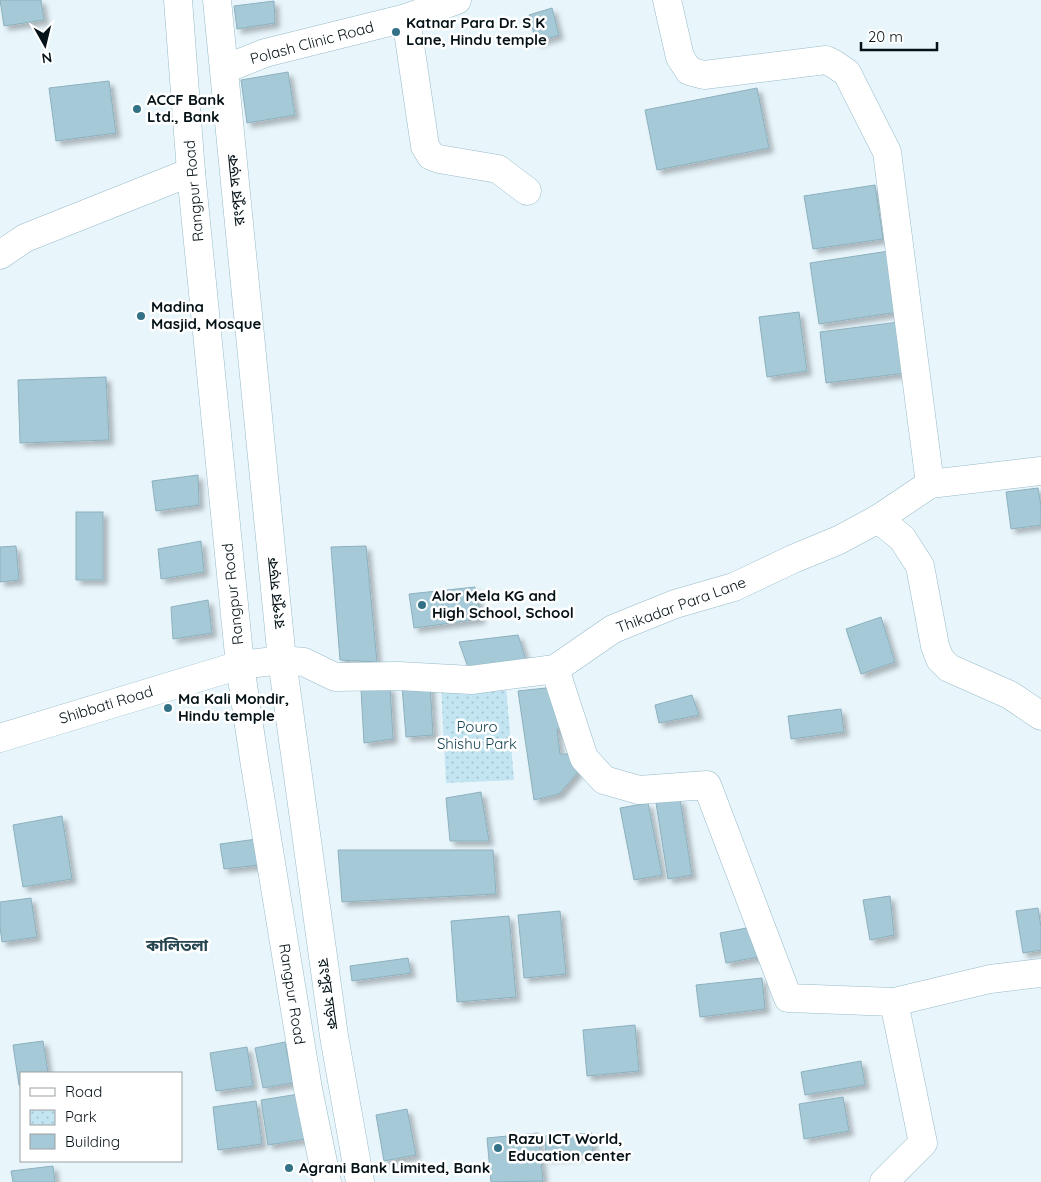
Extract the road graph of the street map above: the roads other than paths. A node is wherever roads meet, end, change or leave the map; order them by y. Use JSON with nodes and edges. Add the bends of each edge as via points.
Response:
{"nodes":[{"id":1,"x":178,"y":0,"type":"edge"},
{"id":2,"x":217,"y":0,"type":"edge"},
{"id":3,"x":457,"y":0,"type":"edge"},
{"id":4,"x":667,"y":0,"type":"edge"},
{"id":5,"x":406,"y":18,"type":"junction"},
{"id":6,"x":225,"y":68,"type":"junction"},
{"id":7,"x":191,"y":172,"type":"junction"},
{"id":8,"x":527,"y":191,"type":"dead end"},
{"id":9,"x":0,"y":255,"type":"edge"},
{"id":10,"x":1041,"y":471,"type":"edge"},
{"id":11,"x":930,"y":484,"type":"junction"},
{"id":12,"x":878,"y":519,"type":"junction"},
{"id":13,"x":282,"y":660,"type":"junction"},
{"id":14,"x":240,"y":665,"type":"junction"},
{"id":15,"x":556,"y":669,"type":"junction"},
{"id":16,"x":1041,"y":716,"type":"edge"},
{"id":17,"x":0,"y":738,"type":"edge"},
{"id":18,"x":1041,"y":973,"type":"edge"},
{"id":19,"x":894,"y":1002,"type":"junction"},
{"id":20,"x":327,"y":1182,"type":"edge"},
{"id":21,"x":360,"y":1182,"type":"edge"},
{"id":22,"x":884,"y":1182,"type":"edge"}],
"edges":[{"from":1,"to":7,"type":"main road","name":"Rangpur Road"},
{"from":2,"to":6,"type":"main road","name":"রংপুর সড়ক"},
{"from":3,"to":5,"type":"main road","name":"Polash Clinic Road"},
{"from":4,"to":11,"type":"main road","via":[[680,57],[689,71],[704,76],[826,60],[847,73],[887,152]]},
{"from":5,"to":6,"type":"main road","name":"Polash Clinic Road","via":[[265,53]]},
{"from":5,"to":8,"type":"main road","via":[[425,146],[431,156],[498,169]]},
{"from":6,"to":13,"type":"main road","name":"রংপুর সড়ক"},
{"from":7,"to":9,"type":"main road","via":[[25,238]]},
{"from":7,"to":14,"type":"main road","name":"Rangpur Road"},
{"from":10,"to":11,"type":"main road","name":"Thikadar Para Lane"},
{"from":11,"to":12,"type":"main road","name":"Thikadar Para Lane"},
{"from":12,"to":15,"type":"main road","name":"Thikadar Para Lane","via":[[734,587],[675,604],[613,629]]},
{"from":12,"to":16,"type":"main road","via":[[902,538],[920,566],[940,659],[949,668],[1010,695]]},
{"from":13,"to":14,"type":"main road","name":"Shibbati Road"},
{"from":13,"to":15,"type":"main road","name":"Thikadar Para Lane","via":[[304,662],[335,677],[471,680]]},
{"from":13,"to":21,"type":"main road","name":"রংপুর সড়ক","via":[[334,1036]]},
{"from":14,"to":17,"type":"main road","name":"Shibbati Road"},
{"from":14,"to":20,"type":"main road","name":"Rangpur Road","via":[[308,1089]]},
{"from":15,"to":19,"type":"main road","via":[[584,758],[604,780],[639,790],[707,785],[788,998]]},
{"from":18,"to":19,"type":"main road","via":[[990,980]]},
{"from":19,"to":22,"type":"main road","via":[[924,1143]]}]}
